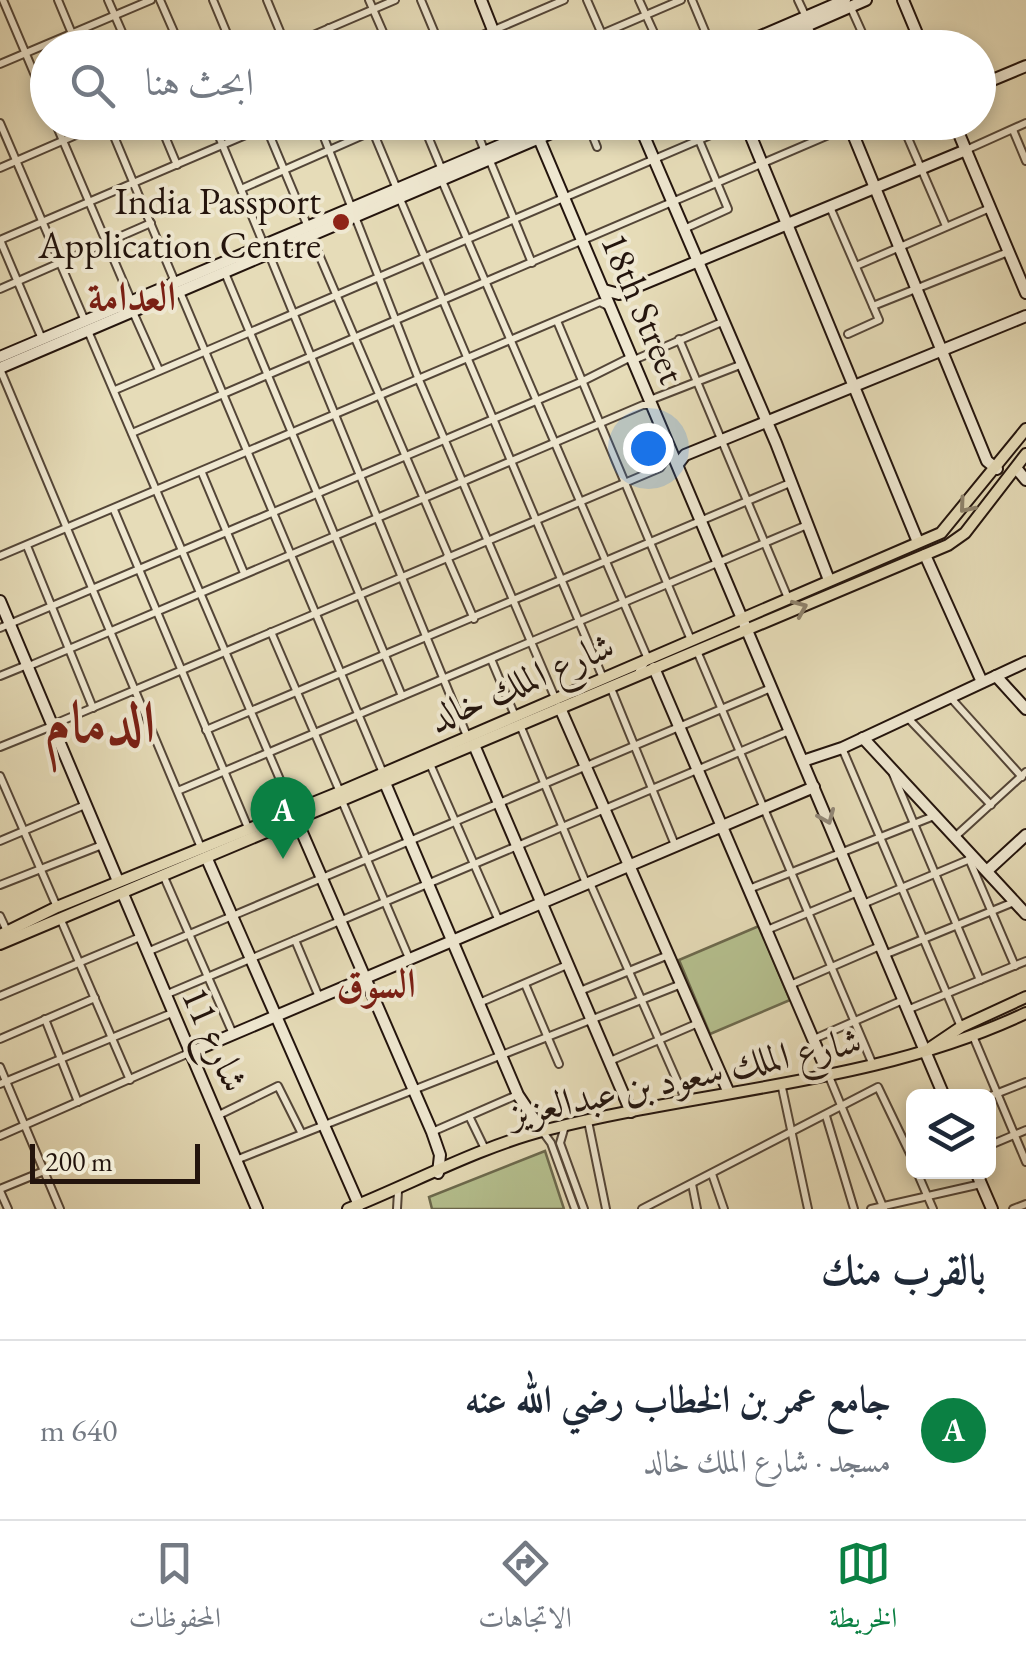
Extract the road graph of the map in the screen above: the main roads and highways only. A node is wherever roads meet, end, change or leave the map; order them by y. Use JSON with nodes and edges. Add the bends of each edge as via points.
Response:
{"nodes":[{"id":1,"x":1026,"y":429,"type":"edge"},
{"id":2,"x":1026,"y":454,"type":"edge"},
{"id":3,"x":694,"y":646,"type":"junction"},
{"id":4,"x":471,"y":741,"type":"junction"},
{"id":5,"x":384,"y":778,"type":"junction"},
{"id":6,"x":295,"y":816,"type":"junction"},
{"id":7,"x":204,"y":854,"type":"junction"},
{"id":8,"x":118,"y":881,"type":"junction"},
{"id":9,"x":122,"y":894,"type":"junction"},
{"id":10,"x":58,"y":912,"type":"junction"},
{"id":11,"x":4,"y":934,"type":"edge"},
{"id":12,"x":0,"y":944,"type":"edge"},
{"id":13,"x":1026,"y":998,"type":"edge"},
{"id":14,"x":1024,"y":1014,"type":"edge"},
{"id":15,"x":925,"y":1052,"type":"junction"},
{"id":16,"x":356,"y":1208,"type":"edge"}],
"edges":[{"from":1,"to":3,"type":"main road","name":"شارع الملك خالد","one_way":true,"via":[[953,522]]},
{"from":3,"to":2,"type":"main road","name":"شارع الملك خالد","one_way":true,"via":[[748,630],[965,533]]},
{"from":3,"to":4,"type":"main road","name":"شارع الملك خالد"},
{"from":4,"to":5,"type":"main road","name":"شارع الملك خالد"},
{"from":4,"to":5,"type":"main road","name":"شارع الملك خالد","via":[[430,764]]},
{"from":5,"to":6,"type":"main road","name":"شارع الملك خالد"},
{"from":6,"to":7,"type":"main road","name":"شارع الملك خالد"},
{"from":6,"to":7,"type":"main road","name":"شارع الملك خالد"},
{"from":7,"to":8,"type":"main road","name":"شارع الملك خالد"},
{"from":7,"to":9,"type":"main road","name":"شارع الملك خالد"},
{"from":8,"to":9,"type":"main road"},
{"from":8,"to":10,"type":"main road","name":"شارع الملك خالد"},
{"from":9,"to":10,"type":"main road","name":"شارع الملك خالد"},
{"from":10,"to":11,"type":"main road","name":"شارع الملك خالد"},
{"from":10,"to":12,"type":"main road","name":"شارع الملك خالد"},
{"from":13,"to":15,"type":"main road","name":"شارع الملك سعود بن عبدالعزيز","via":[[961,1027]]},
{"from":14,"to":15,"type":"main road","name":"شارع الملك سعود بن عبدالعزيز"},
{"from":15,"to":16,"type":"main road","name":"شارع الملك سعود بن عبدالعزيز","via":[[542,1131]]}]}
